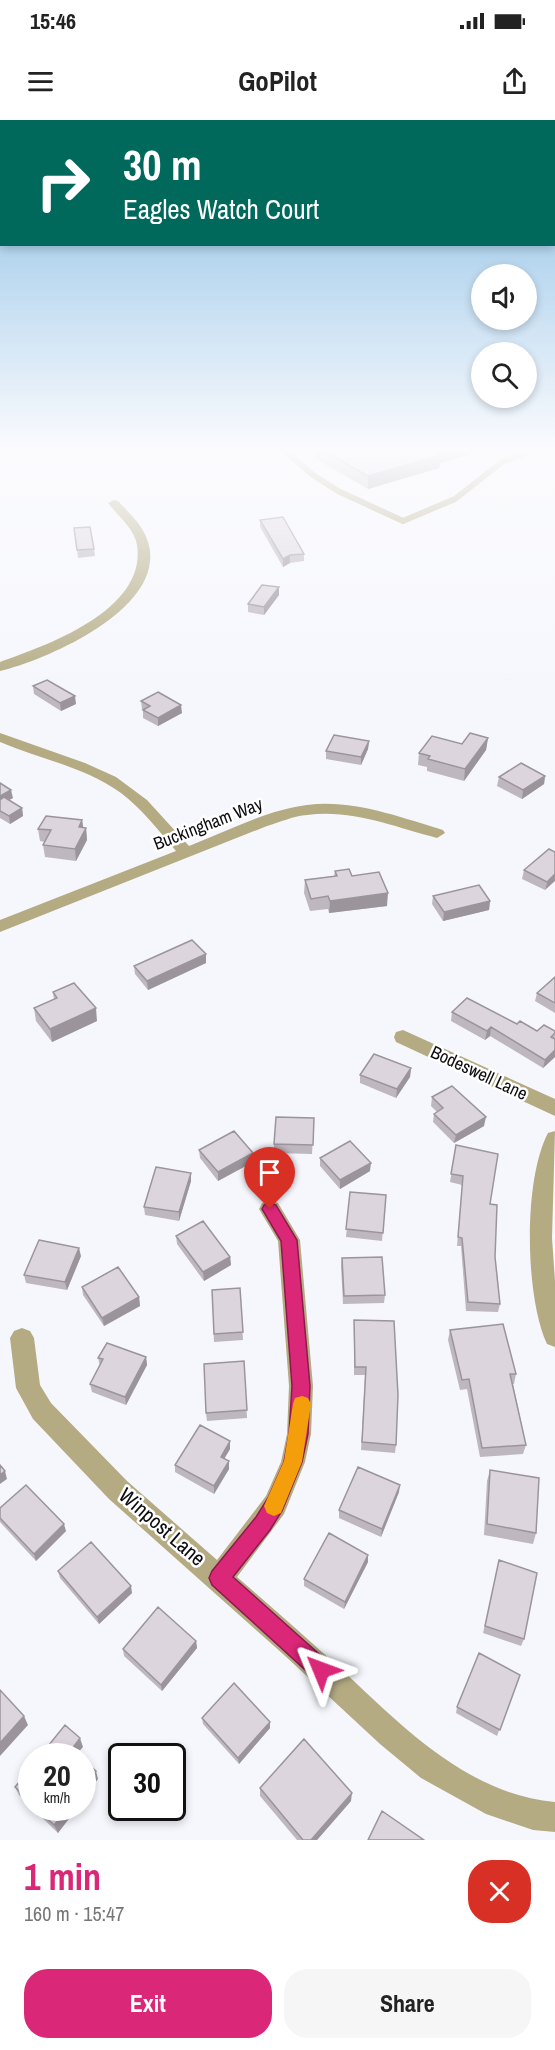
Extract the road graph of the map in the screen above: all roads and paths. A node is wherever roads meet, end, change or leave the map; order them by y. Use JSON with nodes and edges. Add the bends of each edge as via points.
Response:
{"nodes":[{"id":1,"x":136,"y":529,"type":"edge"},
{"id":2,"x":0,"y":667,"type":"edge"},
{"id":3,"x":0,"y":737,"type":"edge"},
{"id":4,"x":437,"y":833,"type":"dead end"},
{"id":5,"x":186,"y":852,"type":"junction"},
{"id":6,"x":0,"y":926,"type":"edge"},
{"id":7,"x":403,"y":1037,"type":"dead end"},
{"id":8,"x":555,"y":1108,"type":"edge"},
{"id":9,"x":555,"y":1139,"type":"edge"},
{"id":10,"x":549,"y":1192,"type":"edge"},
{"id":11,"x":270,"y":1209,"type":"dead end"},
{"id":12,"x":548,"y":1233,"type":"edge"},
{"id":13,"x":555,"y":1337,"type":"edge"},
{"id":14,"x":22,"y":1338,"type":"dead end"},
{"id":15,"x":219,"y":1578,"type":"junction"},
{"id":16,"x":555,"y":1817,"type":"edge"}],
"edges":[{"from":1,"to":2,"type":"street","via":[[144,560],[138,579],[110,613],[70,639]]},
{"from":3,"to":5,"type":"street","via":[[124,788]]},
{"from":4,"to":5,"type":"street","name":"Buckingham Way","via":[[351,811],[304,810]]},
{"from":5,"to":6,"type":"street","name":"Buckingham Way"},
{"from":7,"to":8,"type":"street","name":"Bodeswell Lane"},
{"from":9,"to":10,"type":"street"},
{"from":10,"to":12,"type":"street"},
{"from":11,"to":15,"type":"street","via":[[289,1240],[301,1386],[299,1434],[293,1462],[275,1505]]},
{"from":12,"to":13,"type":"street","via":[[541,1273]]},
{"from":14,"to":15,"type":"street","name":"Winpost Lane","via":[[28,1388],[42,1411],[118,1490]]},
{"from":15,"to":16,"type":"street","name":"Winpost Lane","via":[[432,1768],[486,1799],[532,1815]]}]}
